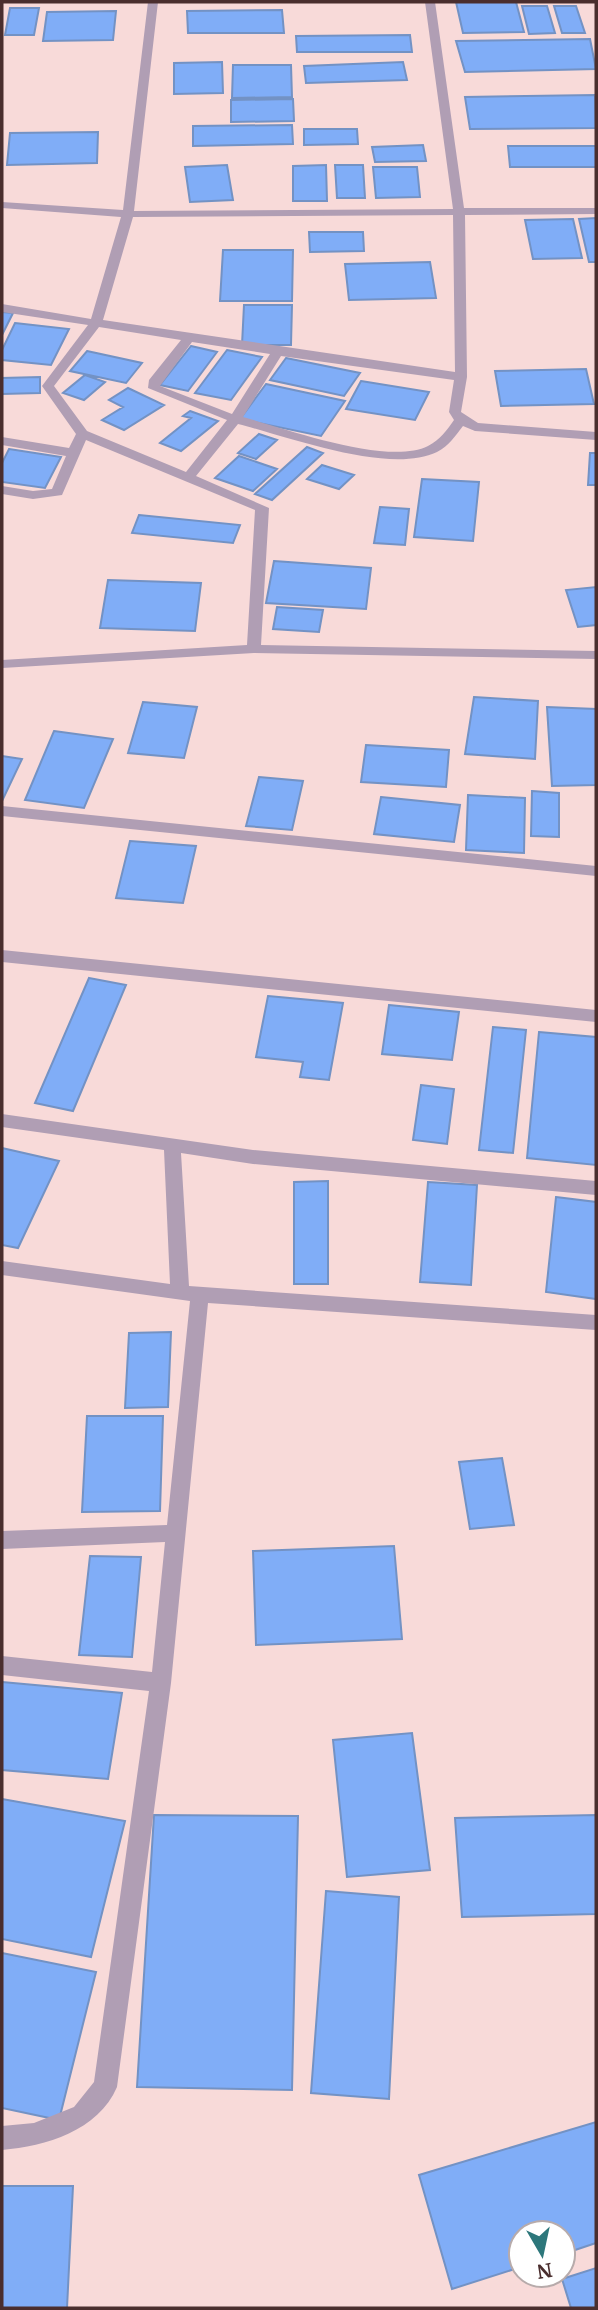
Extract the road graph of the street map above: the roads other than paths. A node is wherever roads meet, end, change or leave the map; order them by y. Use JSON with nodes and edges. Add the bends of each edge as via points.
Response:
{"nodes":[{"id":1,"x":153,"y":2,"type":"edge"},
{"id":2,"x":430,"y":2,"type":"edge"},
{"id":3,"x":2,"y":205,"type":"edge"},
{"id":4,"x":459,"y":211,"type":"junction"},
{"id":5,"x":596,"y":211,"type":"edge"},
{"id":6,"x":128,"y":214,"type":"junction"},
{"id":7,"x":2,"y":308,"type":"edge"},
{"id":8,"x":96,"y":323,"type":"junction"},
{"id":9,"x":189,"y":338,"type":"junction"},
{"id":10,"x":278,"y":352,"type":"junction"},
{"id":11,"x":461,"y":377,"type":"junction"},
{"id":12,"x":235,"y":419,"type":"junction"},
{"id":13,"x":461,"y":420,"type":"junction"},
{"id":14,"x":82,"y":434,"type":"junction"},
{"id":15,"x":596,"y":436,"type":"edge"},
{"id":16,"x":2,"y":441,"type":"edge"},
{"id":17,"x":74,"y":453,"type":"junction"},
{"id":18,"x":189,"y":477,"type":"junction"},
{"id":19,"x":2,"y":490,"type":"edge"},
{"id":20,"x":254,"y":649,"type":"junction"},
{"id":21,"x":596,"y":654,"type":"edge"},
{"id":22,"x":2,"y":664,"type":"edge"},
{"id":23,"x":2,"y":811,"type":"edge"},
{"id":24,"x":596,"y":871,"type":"edge"},
{"id":25,"x":2,"y":956,"type":"edge"},
{"id":26,"x":596,"y":1016,"type":"edge"},
{"id":27,"x":2,"y":1120,"type":"edge"},
{"id":28,"x":172,"y":1145,"type":"junction"},
{"id":29,"x":596,"y":1188,"type":"edge"},
{"id":30,"x":2,"y":1268,"type":"edge"},
{"id":31,"x":190,"y":1294,"type":"junction"},
{"id":32,"x":596,"y":1323,"type":"edge"},
{"id":33,"x":175,"y":1533,"type":"junction"},
{"id":34,"x":2,"y":1540,"type":"edge"},
{"id":35,"x":2,"y":1665,"type":"edge"},
{"id":36,"x":161,"y":1683,"type":"junction"},
{"id":37,"x":2,"y":2138,"type":"edge"}],
"edges":[{"from":1,"to":6,"type":"street"},
{"from":2,"to":4,"type":"street"},
{"from":3,"to":6,"type":"street"},
{"from":4,"to":5,"type":"street"},
{"from":4,"to":6,"type":"street"},
{"from":4,"to":11,"type":"street"},
{"from":6,"to":8,"type":"street"},
{"from":7,"to":8,"type":"street"},
{"from":8,"to":9,"type":"street"},
{"from":8,"to":14,"type":"street","via":[[48,386]]},
{"from":9,"to":10,"type":"street"},
{"from":9,"to":12,"type":"street","via":[[153,383],[154,388]]},
{"from":10,"to":11,"type":"street"},
{"from":10,"to":12,"type":"street"},
{"from":11,"to":13,"type":"street","via":[[454,412]]},
{"from":12,"to":13,"type":"street","via":[[377,456],[404,457],[445,441]]},
{"from":12,"to":18,"type":"street"},
{"from":13,"to":15,"type":"street","via":[[475,427]]},
{"from":14,"to":17,"type":"street"},
{"from":14,"to":18,"type":"street"},
{"from":16,"to":17,"type":"street"},
{"from":17,"to":19,"type":"street","via":[[57,492],[33,495]]},
{"from":18,"to":20,"type":"street","via":[[262,508]]},
{"from":20,"to":21,"type":"street"},
{"from":20,"to":22,"type":"street"},
{"from":23,"to":24,"type":"street"},
{"from":25,"to":26,"type":"street"},
{"from":27,"to":28,"type":"street"},
{"from":28,"to":29,"type":"street"},
{"from":28,"to":31,"type":"street"},
{"from":30,"to":31,"type":"street"},
{"from":31,"to":32,"type":"street"},
{"from":31,"to":33,"type":"street"},
{"from":33,"to":34,"type":"street"},
{"from":33,"to":36,"type":"street"},
{"from":35,"to":36,"type":"street"},
{"from":36,"to":37,"type":"street","via":[[105,2087],[82,2115],[34,2135]]}]}
